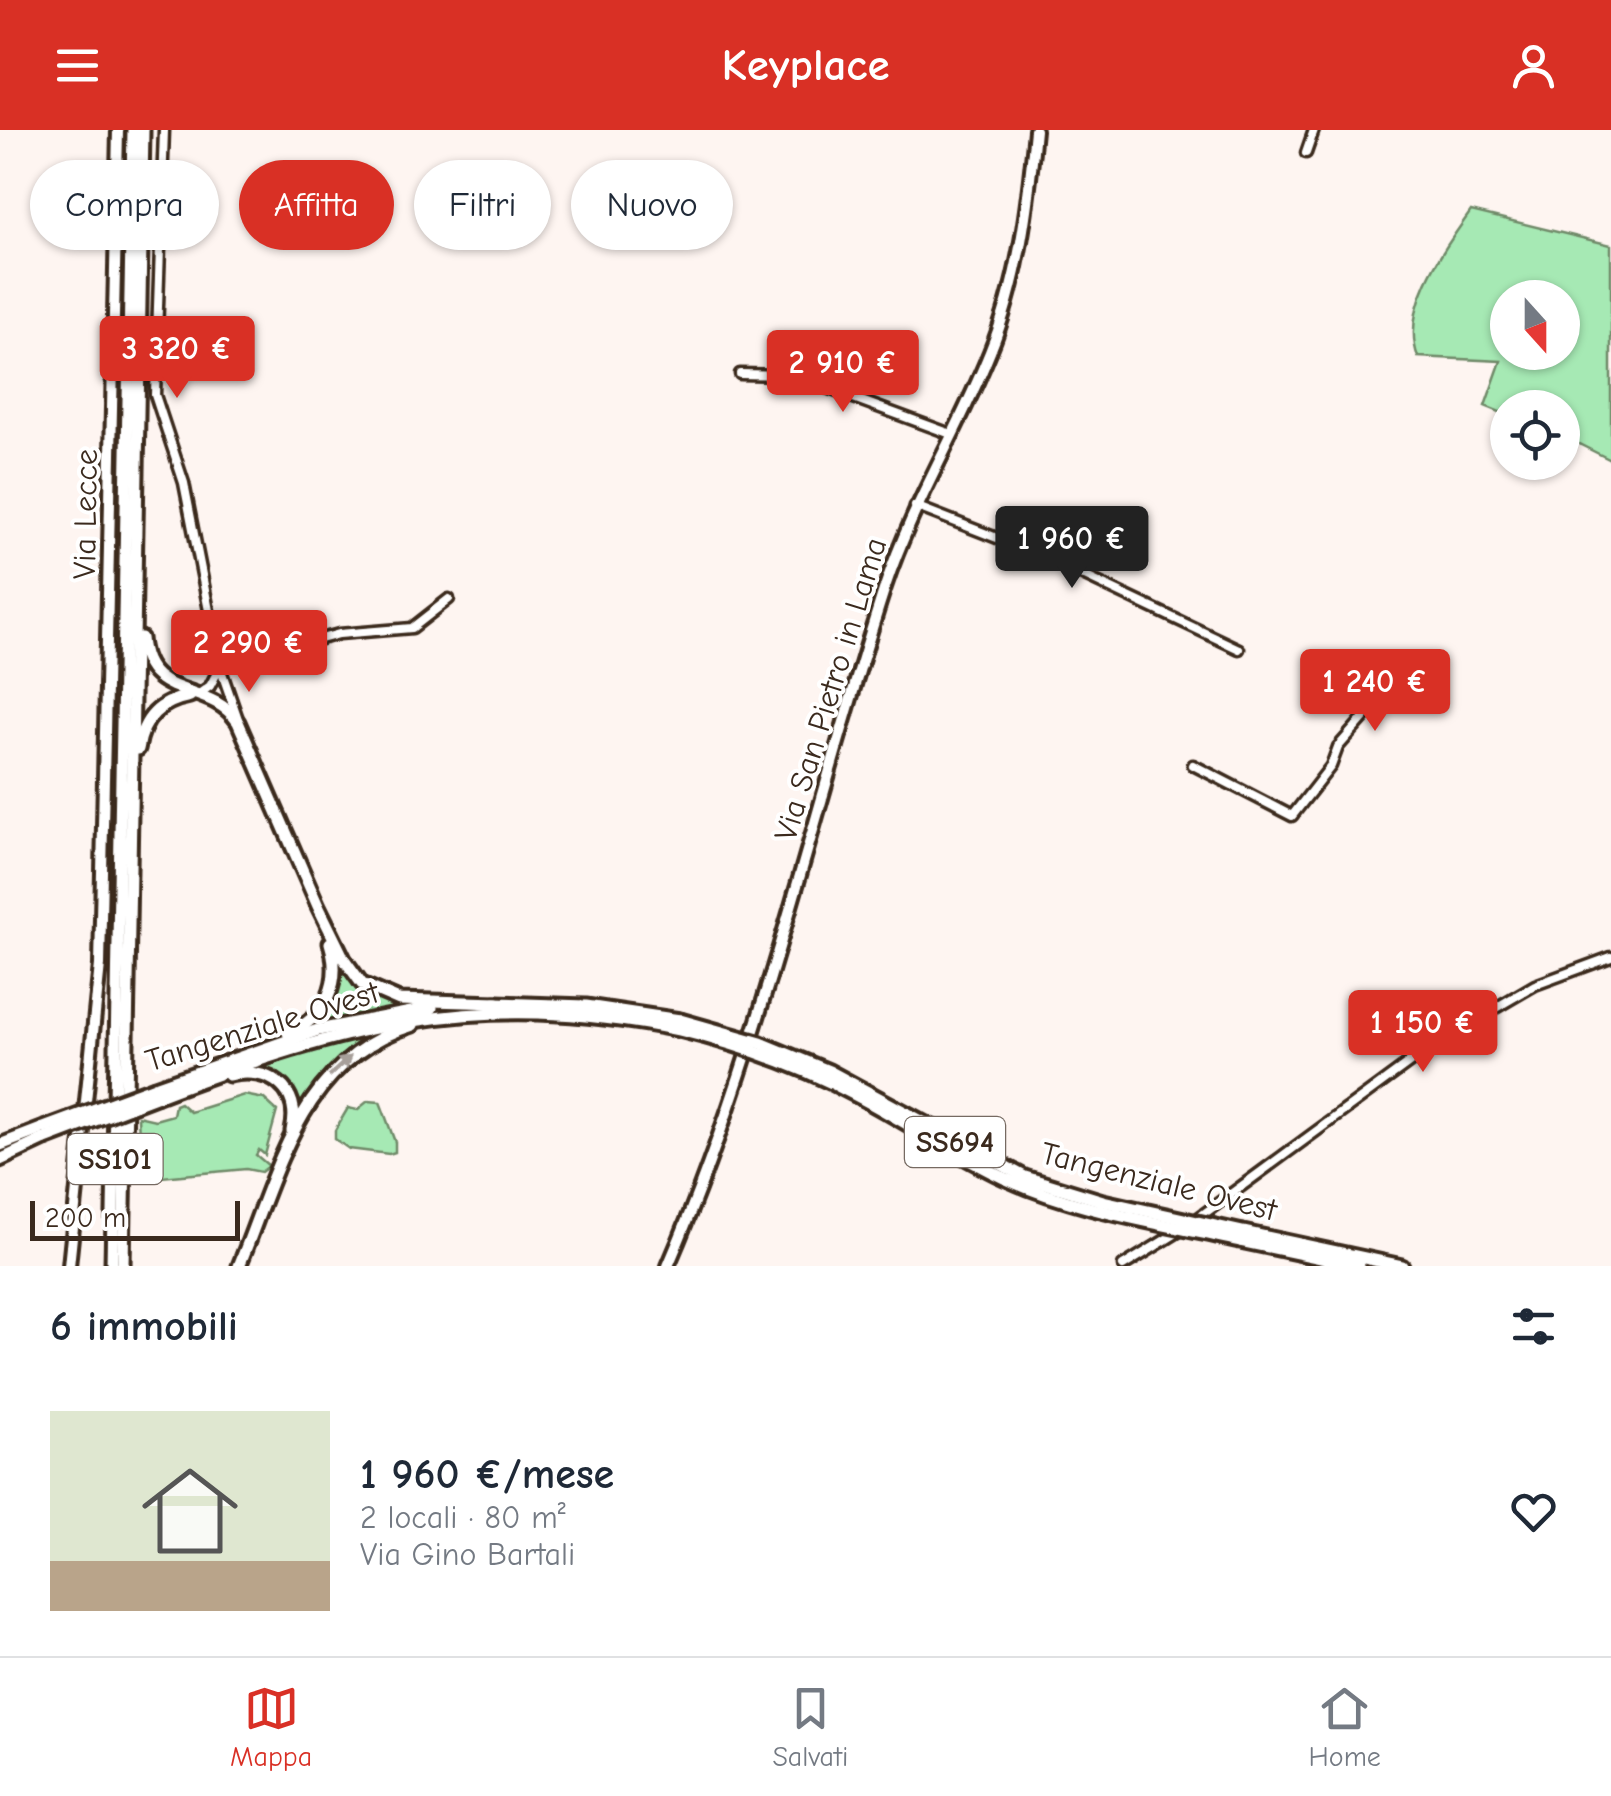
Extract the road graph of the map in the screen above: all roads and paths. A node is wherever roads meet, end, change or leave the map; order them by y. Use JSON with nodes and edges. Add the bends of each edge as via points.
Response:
{"nodes":[{"id":1,"x":118,"y":130,"type":"edge"},
{"id":2,"x":133,"y":130,"type":"edge"},
{"id":3,"x":143,"y":130,"type":"edge"},
{"id":4,"x":164,"y":130,"type":"edge"},
{"id":5,"x":1035,"y":130,"type":"edge"},
{"id":6,"x":1314,"y":130,"type":"edge"},
{"id":7,"x":1306,"y":153,"type":"dead end"},
{"id":8,"x":740,"y":374,"type":"dead end"},
{"id":9,"x":951,"y":434,"type":"junction"},
{"id":10,"x":915,"y":506,"type":"junction"},
{"id":11,"x":137,"y":544,"type":"junction"},
{"id":12,"x":450,"y":599,"type":"dead end"},
{"id":13,"x":1240,"y":650,"type":"dead end"},
{"id":14,"x":219,"y":662,"type":"junction"},
{"id":15,"x":1390,"y":688,"type":"dead end"},
{"id":16,"x":197,"y":695,"type":"junction"},
{"id":17,"x":244,"y":735,"type":"junction"},
{"id":18,"x":1193,"y":765,"type":"dead end"},
{"id":19,"x":131,"y":843,"type":"junction"},
{"id":20,"x":318,"y":906,"type":"junction"},
{"id":21,"x":1611,"y":956,"type":"edge"},
{"id":22,"x":498,"y":1002,"type":"junction"},
{"id":23,"x":517,"y":1012,"type":"junction"},
{"id":24,"x":679,"y":1025,"type":"junction"},
{"id":25,"x":209,"y":1067,"type":"junction"},
{"id":26,"x":156,"y":1092,"type":"junction"},
{"id":27,"x":44,"y":1134,"type":"junction"},
{"id":28,"x":0,"y":1145,"type":"edge"},
{"id":29,"x":288,"y":1147,"type":"junction"},
{"id":30,"x":0,"y":1158,"type":"edge"},
{"id":31,"x":1242,"y":1236,"type":"junction"},
{"id":32,"x":69,"y":1266,"type":"edge"},
{"id":33,"x":112,"y":1266,"type":"edge"},
{"id":34,"x":126,"y":1266,"type":"edge"},
{"id":35,"x":239,"y":1266,"type":"edge"},
{"id":36,"x":668,"y":1266,"type":"edge"},
{"id":37,"x":1123,"y":1266,"type":"edge"},
{"id":38,"x":1359,"y":1266,"type":"edge"},
{"id":39,"x":1402,"y":1266,"type":"edge"}],
"edges":[{"from":1,"to":32,"type":"main road","name":"Via Lecce","via":[[99,980]]},
{"from":2,"to":33,"type":"highway","number":"SS101"},
{"from":3,"to":11,"type":"highway","number":"SS101"},
{"from":4,"to":14,"type":"street","via":[[155,395],[184,484]]},
{"from":5,"to":9,"type":"main road","name":"Via San Pietro in Lama","via":[[1013,284]]},
{"from":6,"to":7,"type":"street"},
{"from":8,"to":9,"type":"street","via":[[791,375]]},
{"from":9,"to":10,"type":"main road","name":"Via San Pietro in Lama"},
{"from":10,"to":13,"type":"street","via":[[1038,554]]},
{"from":10,"to":36,"type":"main road","name":"Via San Pietro in Lama","via":[[714,1158]]},
{"from":11,"to":16,"type":"highway","via":[[143,653],[159,678]]},
{"from":11,"to":19,"type":"highway","number":"SS101"},
{"from":12,"to":14,"type":"street","via":[[412,628],[329,636]]},
{"from":14,"to":16,"type":"street","via":[[210,686]]},
{"from":14,"to":17,"type":"street"},
{"from":15,"to":18,"type":"street","via":[[1292,816]]},
{"from":16,"to":17,"type":"highway","via":[[231,711]]},
{"from":16,"to":19,"type":"highway","via":[[162,705],[146,721]]},
{"from":17,"to":20,"type":"highway"},
{"from":19,"to":34,"type":"highway","number":"SS101"},
{"from":20,"to":22,"type":"highway","via":[[355,976],[378,995]]},
{"from":20,"to":25,"type":"highway","via":[[336,964],[320,1010],[300,1028]]},
{"from":21,"to":37,"type":"street","via":[[1535,985],[1439,1041]]},
{"from":22,"to":24,"type":"highway","name":"Tangenziale Ovest","number":"SS694","via":[[586,1006]]},
{"from":22,"to":25,"type":"highway","name":"Tangenziale Ovest","number":"SS694","via":[[372,1017]]},
{"from":23,"to":24,"type":"highway","name":"Tangenziale Ovest","number":"SS694"},
{"from":23,"to":26,"type":"highway","name":"Tangenziale Ovest","number":"SS694","via":[[434,1016],[340,1033]]},
{"from":29,"to":23,"type":"highway","one_way":true,"via":[[323,1082],[364,1046],[425,1022]]},
{"from":24,"to":31,"type":"highway","name":"Tangenziale Ovest","number":"SS694","bridge":true,"via":[[817,1076],[1038,1192]]},
{"from":25,"to":26,"type":"highway","name":"Tangenziale Ovest","number":"SS694"},
{"from":26,"to":27,"type":"highway","name":"Tangenziale Ovest","number":"SS694","bridge":true},
{"from":26,"to":29,"type":"highway","via":[[238,1073],[270,1076],[292,1100]]},
{"from":27,"to":28,"type":"highway","name":"Tangenziale Ovest","number":"SS694"},
{"from":27,"to":30,"type":"highway","name":"Tangenziale Ovest","number":"SS694"},
{"from":29,"to":35,"type":"highway"},
{"from":31,"to":38,"type":"highway","name":"Tangenziale Ovest","number":"SS694"},
{"from":31,"to":39,"type":"highway","name":"Tangenziale Ovest","number":"SS694"}]}
